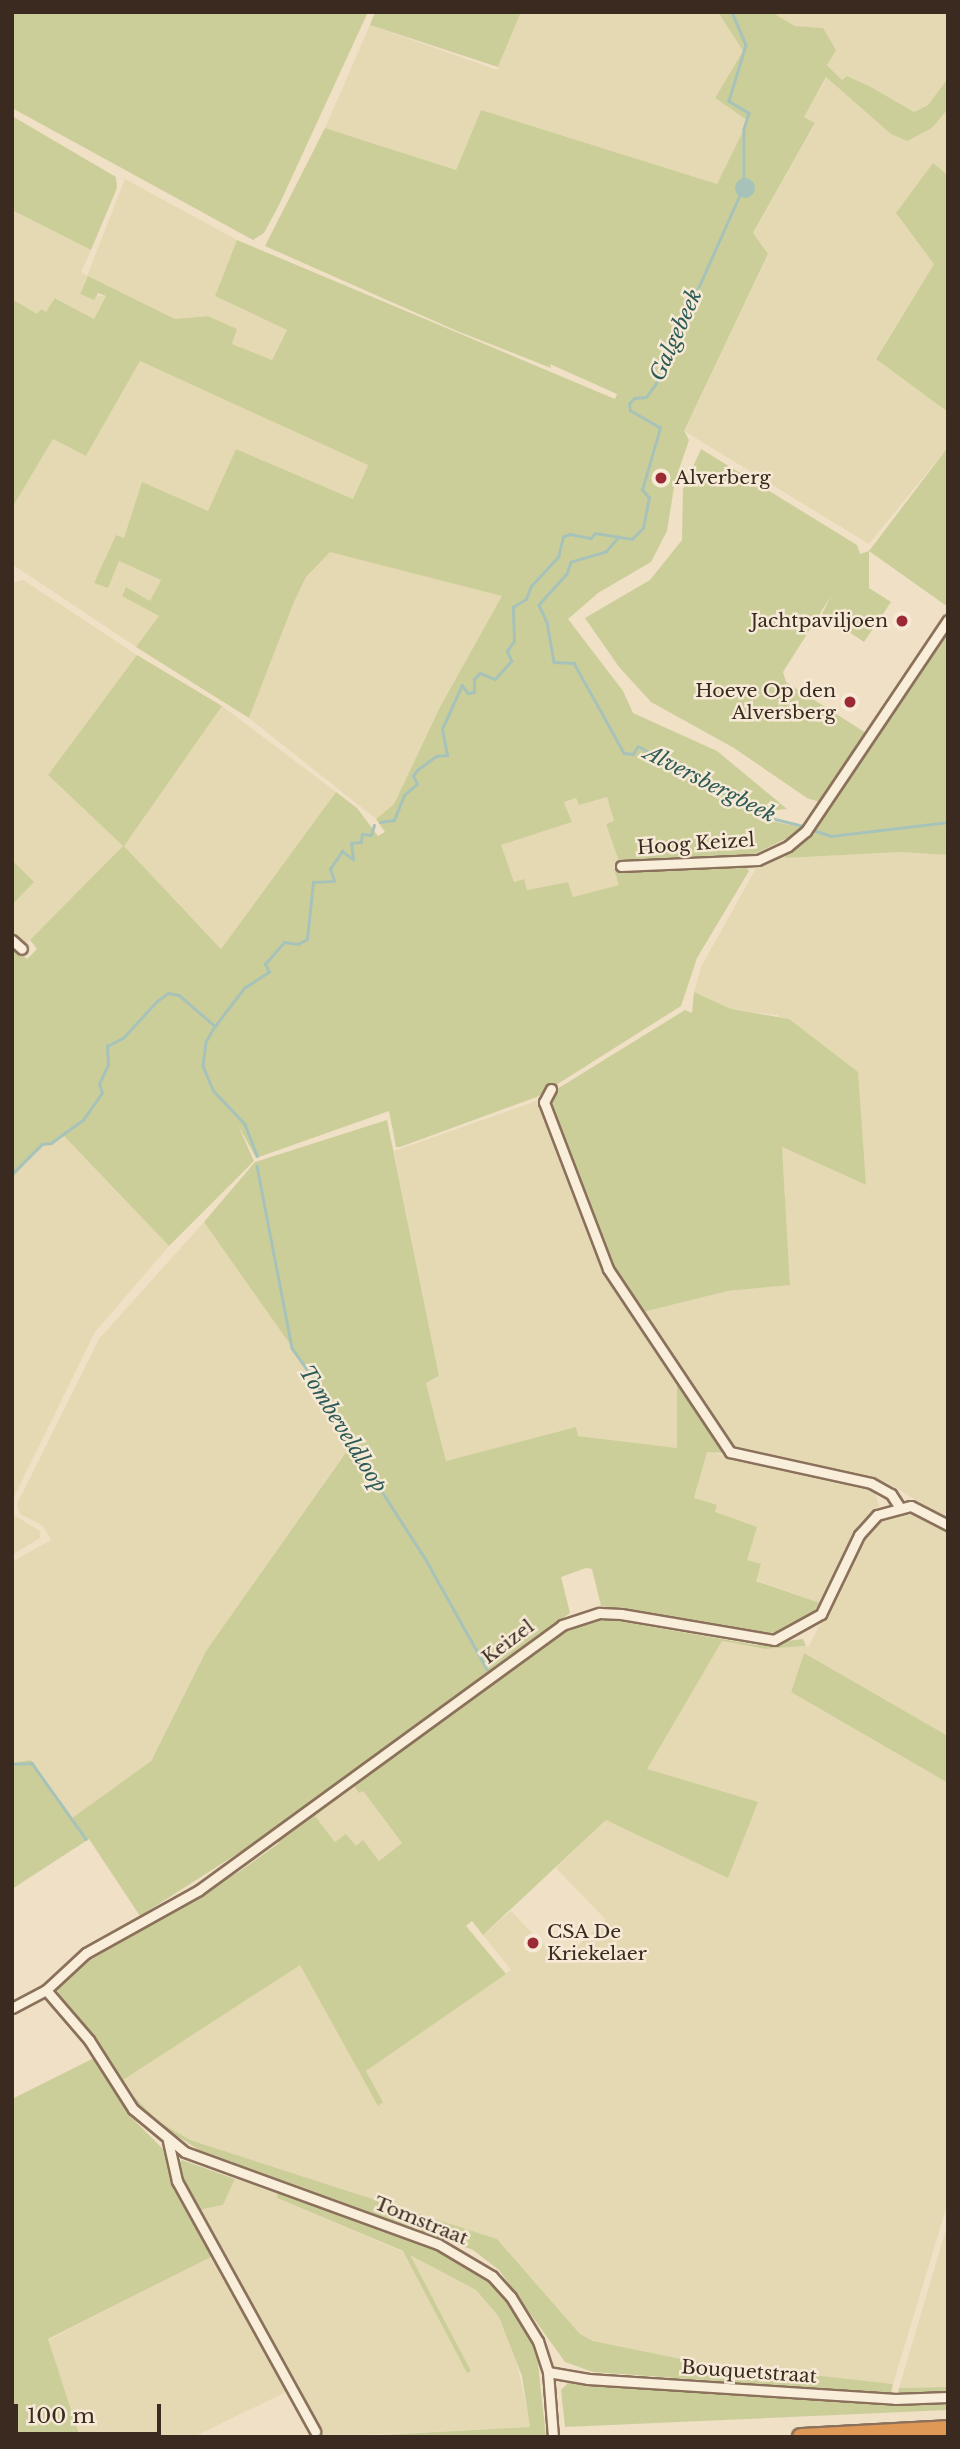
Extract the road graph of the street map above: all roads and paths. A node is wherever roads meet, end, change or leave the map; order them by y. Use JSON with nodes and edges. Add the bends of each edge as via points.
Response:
{"nodes":[{"id":1,"x":948,"y":620,"type":"edge"},
{"id":2,"x":621,"y":866,"type":"dead end"},
{"id":3,"x":12,"y":940,"type":"edge"},
{"id":4,"x":22,"y":949,"type":"dead end"},
{"id":5,"x":551,"y":1089,"type":"dead end"},
{"id":6,"x":900,"y":1508,"type":"junction"},
{"id":7,"x":948,"y":1525,"type":"edge"},
{"id":8,"x":46,"y":1990,"type":"junction"},
{"id":9,"x":12,"y":2008,"type":"edge"},
{"id":10,"x":168,"y":2141,"type":"junction"},
{"id":11,"x":548,"y":2372,"type":"junction"},
{"id":12,"x":948,"y":2397,"type":"edge"},
{"id":13,"x":948,"y":2429,"type":"edge"},
{"id":14,"x":314,"y":2431,"type":"dead end"},
{"id":15,"x":553,"y":2437,"type":"edge"},
{"id":16,"x":801,"y":2437,"type":"edge"}],
"edges":[{"from":1,"to":2,"type":"street","name":"Hoog Keizel","via":[[806,831],[788,846],[758,860]]},
{"from":3,"to":4,"type":"street"},
{"from":5,"to":6,"type":"street","via":[[544,1102],[608,1269],[730,1452],[871,1483],[891,1494]]},
{"from":6,"to":7,"type":"street","via":[[925,1510]]},
{"from":6,"to":8,"type":"street","name":"Keizel","via":[[877,1515],[863,1528],[821,1614],[794,1633],[760,1641],[621,1614],[576,1618],[547,1634],[220,1876],[71,1964]]},
{"from":8,"to":9,"type":"street"},
{"from":8,"to":10,"type":"street","name":"Tomstraat","via":[[89,2040],[134,2109]]},
{"from":10,"to":11,"type":"street","name":"Tomstraat","via":[[185,2152],[438,2244],[471,2261],[492,2276],[526,2318]]},
{"from":10,"to":14,"type":"street","via":[[177,2181]]},
{"from":11,"to":12,"type":"street","name":"Bouquetstraat","via":[[588,2379],[895,2399]]},
{"from":11,"to":15,"type":"street","name":"Tomstraat"},
{"from":13,"to":16,"type":"highway"}]}
